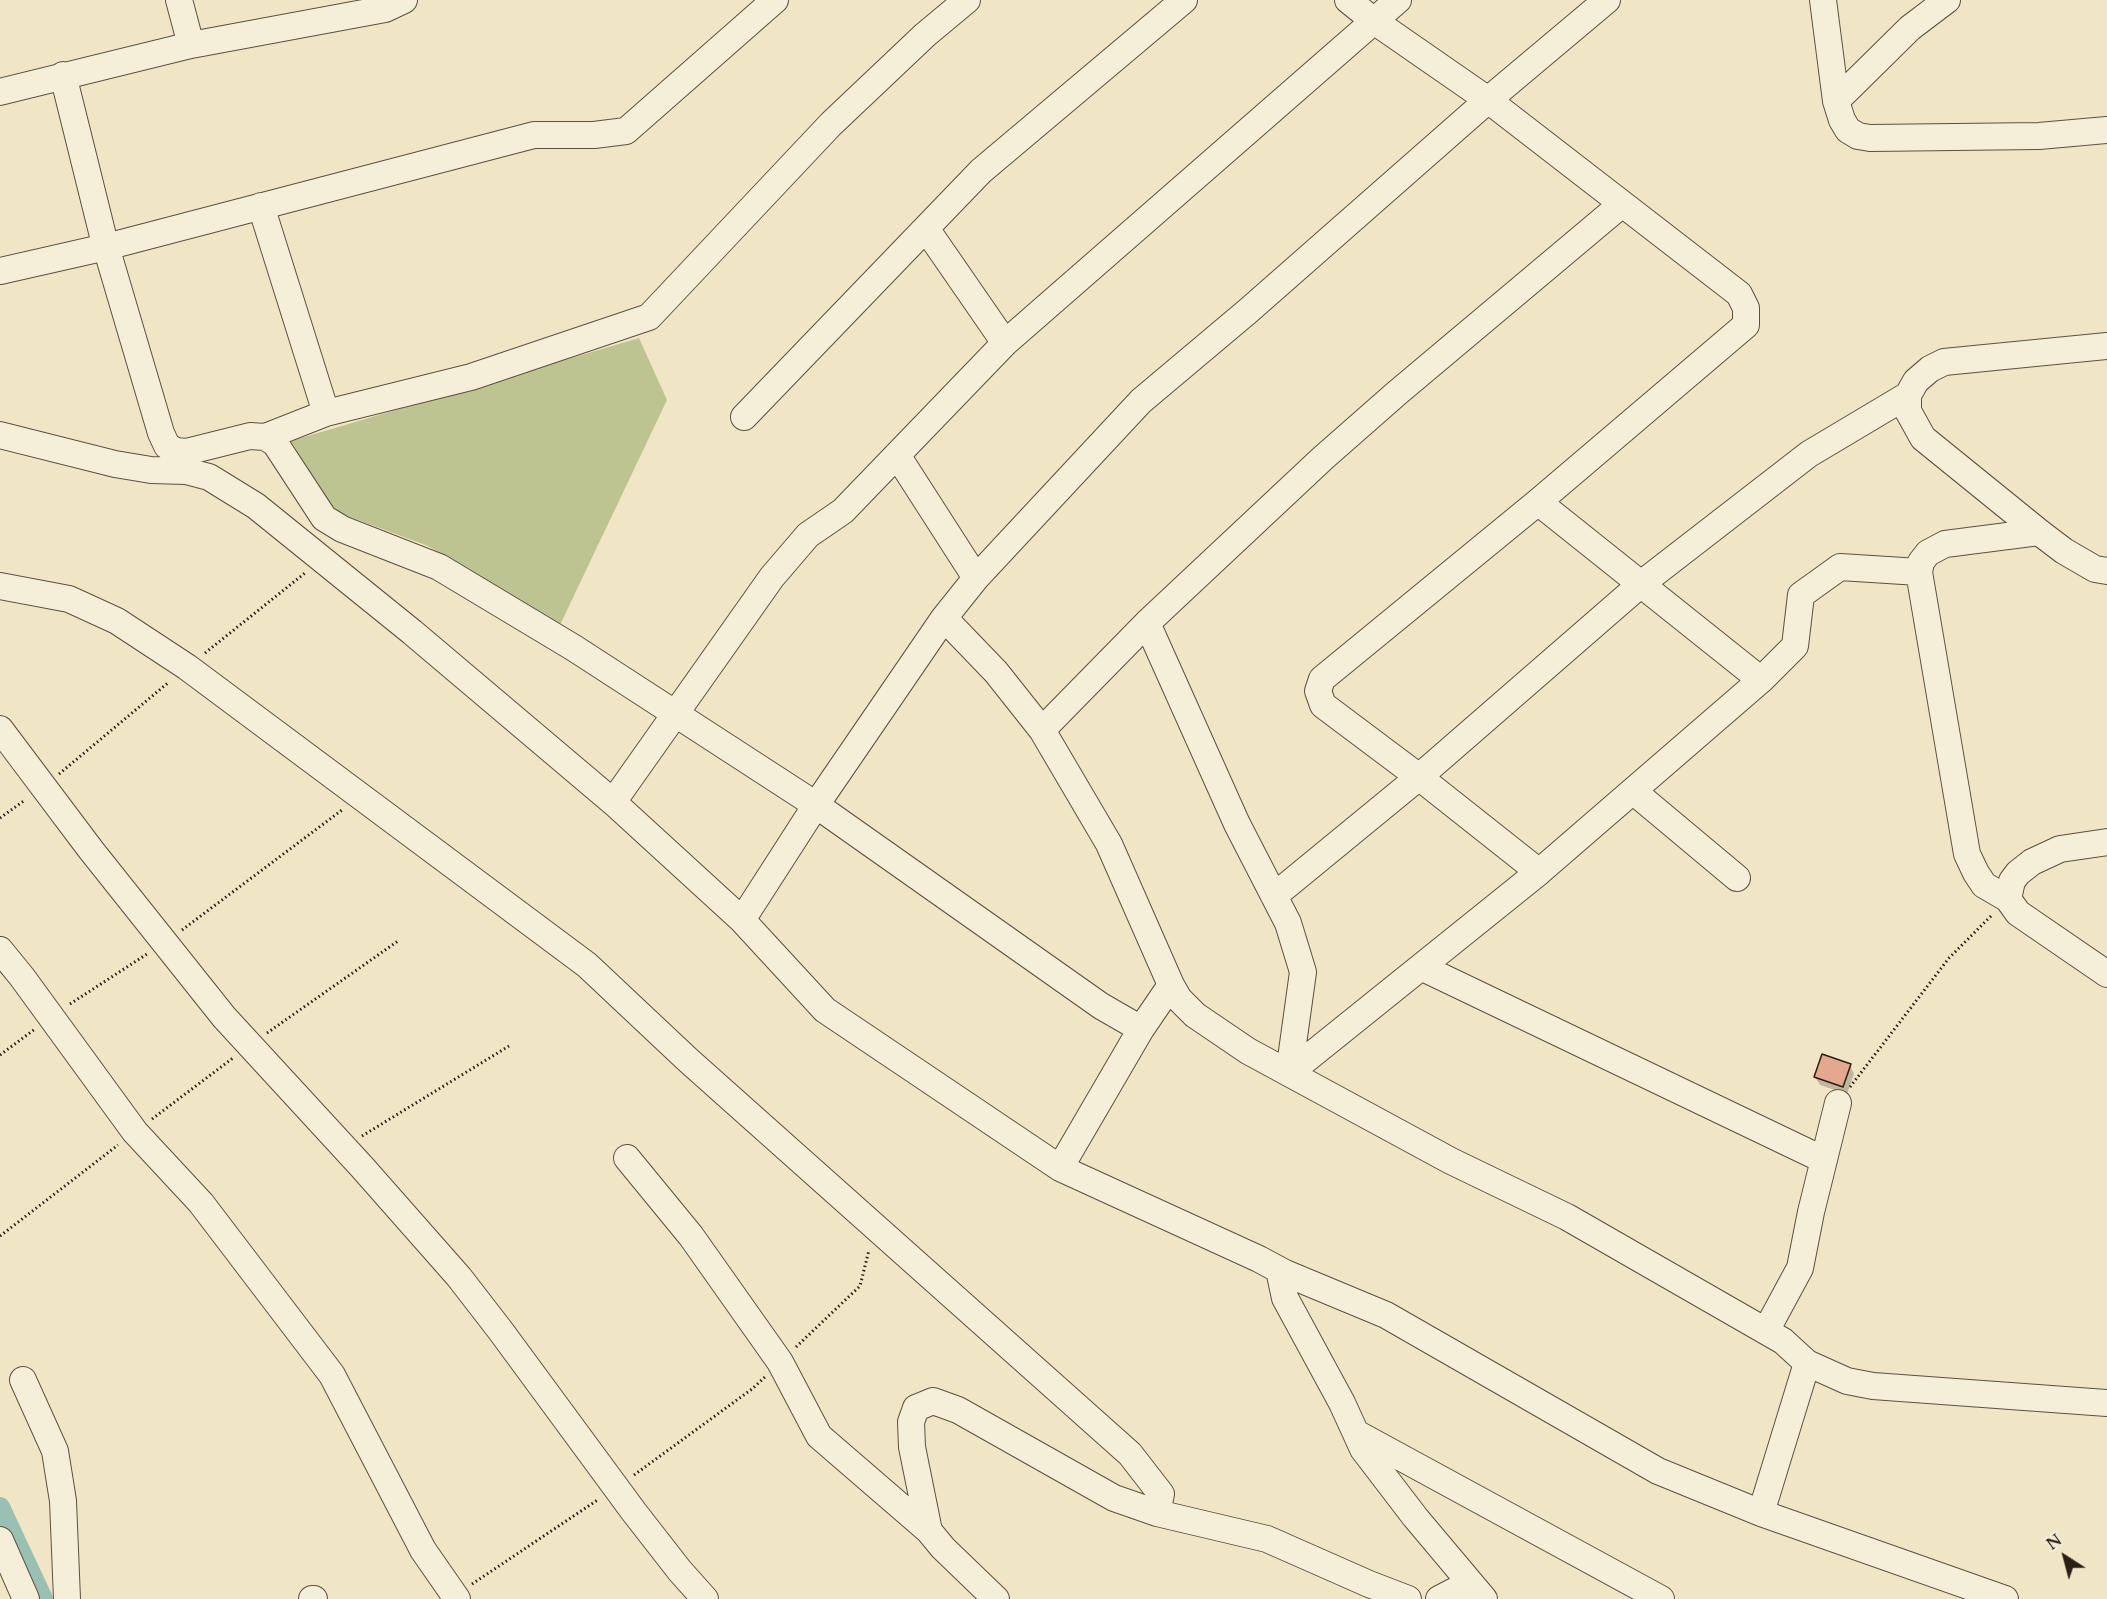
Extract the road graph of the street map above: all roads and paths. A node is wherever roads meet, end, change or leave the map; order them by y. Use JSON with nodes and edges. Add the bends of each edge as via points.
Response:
{"nodes":[{"id":1,"x":179,"y":0,"type":"edge"},
{"id":2,"x":404,"y":0,"type":"edge"},
{"id":3,"x":775,"y":0,"type":"edge"},
{"id":4,"x":967,"y":0,"type":"edge"},
{"id":5,"x":1184,"y":0,"type":"edge"},
{"id":6,"x":1348,"y":0,"type":"edge"},
{"id":7,"x":1398,"y":0,"type":"edge"},
{"id":8,"x":1607,"y":0,"type":"edge"},
{"id":9,"x":1823,"y":0,"type":"edge"},
{"id":10,"x":1947,"y":0,"type":"edge"},
{"id":11,"x":1374,"y":21,"type":"junction"},
{"id":12,"x":191,"y":45,"type":"junction"},
{"id":13,"x":63,"y":75,"type":"junction"},
{"id":14,"x":0,"y":92,"type":"edge"},
{"id":15,"x":1488,"y":100,"type":"junction"},
{"id":16,"x":1836,"y":101,"type":"junction"},
{"id":17,"x":2107,"y":130,"type":"edge"},
{"id":18,"x":1622,"y":204,"type":"junction"},
{"id":19,"x":261,"y":206,"type":"junction"},
{"id":20,"x":927,"y":230,"type":"junction"},
{"id":21,"x":106,"y":247,"type":"junction"},
{"id":22,"x":0,"y":271,"type":"edge"},
{"id":23,"x":1005,"y":343,"type":"junction"},
{"id":24,"x":2107,"y":346,"type":"edge"},
{"id":25,"x":1908,"y":395,"type":"junction"},
{"id":26,"x":326,"y":413,"type":"junction"},
{"id":27,"x":744,"y":417,"type":"dead end"},
{"id":28,"x":0,"y":435,"type":"edge"},
{"id":29,"x":265,"y":437,"type":"junction"},
{"id":30,"x":897,"y":455,"type":"junction"},
{"id":31,"x":186,"y":461,"type":"junction"},
{"id":32,"x":1538,"y":502,"type":"junction"},
{"id":33,"x":2039,"y":532,"type":"junction"},
{"id":34,"x":323,"y":559,"type":"junction"},
{"id":35,"x":2107,"y":571,"type":"edge"},
{"id":36,"x":1919,"y":572,"type":"junction"},
{"id":37,"x":976,"y":578,"type":"junction"},
{"id":38,"x":1641,"y":584,"type":"junction"},
{"id":39,"x":0,"y":586,"type":"edge"},
{"id":40,"x":944,"y":618,"type":"junction"},
{"id":41,"x":1147,"y":623,"type":"junction"},
{"id":42,"x":187,"y":667,"type":"junction"},
{"id":43,"x":1761,"y":680,"type":"junction"},
{"id":44,"x":675,"y":714,"type":"junction"},
{"id":45,"x":0,"y":729,"type":"edge"},
{"id":46,"x":1042,"y":730,"type":"junction"},
{"id":47,"x":1419,"y":777,"type":"junction"},
{"id":48,"x":43,"y":786,"type":"junction"},
{"id":49,"x":1633,"y":791,"type":"junction"},
{"id":50,"x":613,"y":802,"type":"junction"},
{"id":51,"x":816,"y":805,"type":"junction"},
{"id":52,"x":0,"y":818,"type":"edge"},
{"id":53,"x":2107,"y":842,"type":"edge"},
{"id":54,"x":1539,"y":872,"type":"junction"},
{"id":55,"x":1737,"y":878,"type":"dead end"},
{"id":56,"x":1274,"y":896,"type":"junction"},
{"id":57,"x":2008,"y":898,"type":"junction"},
{"id":58,"x":742,"y":920,"type":"junction"},
{"id":59,"x":398,"y":941,"type":"dead end"},
{"id":60,"x":0,"y":950,"type":"edge"},
{"id":61,"x":1421,"y":967,"type":"junction"},
{"id":62,"x":2107,"y":974,"type":"edge"},
{"id":63,"x":1171,"y":985,"type":"junction"},
{"id":64,"x":1141,"y":1029,"type":"junction"},
{"id":65,"x":250,"y":1045,"type":"junction"},
{"id":66,"x":508,"y":1046,"type":"dead end"},
{"id":67,"x":1289,"y":1073,"type":"junction"},
{"id":68,"x":1838,"y":1103,"type":"joint"},
{"id":69,"x":135,"y":1132,"type":"junction"},
{"id":70,"x":344,"y":1147,"type":"junction"},
{"id":71,"x":627,"y":1158,"type":"dead end"},
{"id":72,"x":1824,"y":1160,"type":"junction"},
{"id":73,"x":1060,"y":1168,"type":"junction"},
{"id":74,"x":875,"y":1225,"type":"junction"},
{"id":75,"x":0,"y":1236,"type":"edge"},
{"id":76,"x":1279,"y":1270,"type":"junction"},
{"id":77,"x":1766,"y":1331,"type":"junction"},
{"id":78,"x":780,"y":1362,"type":"junction"},
{"id":79,"x":1807,"y":1363,"type":"junction"},
{"id":80,"x":23,"y":1380,"type":"dead end"},
{"id":81,"x":2107,"y":1403,"type":"edge"},
{"id":82,"x":1356,"y":1433,"type":"junction"},
{"id":83,"x":616,"y":1488,"type":"junction"},
{"id":84,"x":1157,"y":1513,"type":"junction"},
{"id":85,"x":1761,"y":1513,"type":"junction"},
{"id":86,"x":930,"y":1531,"type":"junction"},
{"id":87,"x":0,"y":1540,"type":"edge"},
{"id":88,"x":1477,"y":1591,"type":"edge"},
{"id":89,"x":454,"y":1598,"type":"edge"},
{"id":90,"x":26,"y":1599,"type":"edge"},
{"id":91,"x":68,"y":1599,"type":"edge"},
{"id":92,"x":705,"y":1599,"type":"edge"},
{"id":93,"x":996,"y":1599,"type":"edge"},
{"id":94,"x":1408,"y":1599,"type":"edge"},
{"id":95,"x":1439,"y":1599,"type":"edge"},
{"id":96,"x":1661,"y":1599,"type":"edge"},
{"id":97,"x":2005,"y":1599,"type":"edge"}],
"edges":[{"from":1,"to":12,"type":"street"},
{"from":2,"to":12,"type":"street","via":[[385,9]]},
{"from":3,"to":19,"type":"street","via":[[626,130],[594,135],[534,135]]},
{"from":4,"to":26,"type":"street","via":[[831,124],[649,317],[471,377]]},
{"from":5,"to":20,"type":"street","via":[[981,171]]},
{"from":6,"to":11,"type":"street"},
{"from":7,"to":11,"type":"street"},
{"from":8,"to":15,"type":"street"},
{"from":9,"to":16,"type":"street"},
{"from":10,"to":16,"type":"street","via":[[1910,28]]},
{"from":11,"to":15,"type":"street"},
{"from":11,"to":23,"type":"street"},
{"from":12,"to":13,"type":"street"},
{"from":13,"to":14,"type":"street"},
{"from":13,"to":21,"type":"street"},
{"from":15,"to":18,"type":"street"},
{"from":15,"to":37,"type":"street","via":[[1141,401]]},
{"from":16,"to":17,"type":"street","via":[[1848,130],[1870,138],[2039,136]]},
{"from":18,"to":32,"type":"street","via":[[1739,294],[1746,308],[1746,325]]},
{"from":18,"to":41,"type":"street","via":[[1323,458]]},
{"from":19,"to":21,"type":"street"},
{"from":19,"to":26,"type":"street"},
{"from":20,"to":23,"type":"street"},
{"from":20,"to":27,"type":"street"},
{"from":21,"to":22,"type":"street"},
{"from":21,"to":31,"type":"street","via":[[161,433],[167,446]]},
{"from":23,"to":30,"type":"street"},
{"from":24,"to":25,"type":"street","via":[[1944,362],[1916,381]]},
{"from":25,"to":33,"type":"street","via":[[1908,411],[1923,438]]},
{"from":25,"to":38,"type":"street","via":[[1809,454]]},
{"from":26,"to":29,"type":"street"},
{"from":28,"to":31,"type":"street","via":[[151,470]]},
{"from":29,"to":31,"type":"street","via":[[250,436]]},
{"from":29,"to":44,"type":"street","via":[[282,452],[324,518],[342,529],[439,567]]},
{"from":30,"to":37,"type":"street"},
{"from":30,"to":44,"type":"street","via":[[843,511],[808,536],[772,577]]},
{"from":31,"to":34,"type":"street","via":[[256,506]]},
{"from":32,"to":38,"type":"street"},
{"from":32,"to":47,"type":"street","via":[[1322,679],[1318,692],[1323,705]]},
{"from":33,"to":35,"type":"street","via":[[2095,569]]},
{"from":33,"to":36,"type":"street","via":[[1945,544],[1928,553]]},
{"from":34,"to":42,"type":"path"},
{"from":34,"to":50,"type":"street"},
{"from":36,"to":43,"type":"street","via":[[1840,567],[1801,595],[1795,646]]},
{"from":36,"to":57,"type":"street","via":[[1967,854],[1984,885]]},
{"from":37,"to":40,"type":"street"},
{"from":38,"to":43,"type":"street"},
{"from":38,"to":47,"type":"street"},
{"from":39,"to":42,"type":"street","via":[[69,599],[117,621]]},
{"from":40,"to":46,"type":"street","via":[[996,672]]},
{"from":40,"to":51,"type":"street"},
{"from":41,"to":46,"type":"street"},
{"from":41,"to":56,"type":"street","via":[[1237,824]]},
{"from":42,"to":48,"type":"path"},
{"from":42,"to":74,"type":"street","via":[[587,965]]},
{"from":43,"to":49,"type":"street"},
{"from":44,"to":50,"type":"street"},
{"from":44,"to":51,"type":"street"},
{"from":45,"to":48,"type":"street"},
{"from":46,"to":63,"type":"street","via":[[1109,844]]},
{"from":47,"to":54,"type":"street"},
{"from":47,"to":56,"type":"street"},
{"from":48,"to":52,"type":"path"},
{"from":48,"to":65,"type":"street"},
{"from":49,"to":54,"type":"street"},
{"from":49,"to":55,"type":"street"},
{"from":50,"to":58,"type":"street"},
{"from":51,"to":58,"type":"street"},
{"from":51,"to":64,"type":"street","via":[[1101,1006]]},
{"from":53,"to":57,"type":"street","via":[[2060,849],[2032,862],[2012,881]]},
{"from":54,"to":61,"type":"street"},
{"from":56,"to":67,"type":"street","via":[[1288,923],[1303,972]]},
{"from":57,"to":62,"type":"street","via":[[2018,913]]},
{"from":57,"to":68,"type":"path","via":[[1949,958]]},
{"from":58,"to":73,"type":"street","via":[[825,1010]]},
{"from":59,"to":65,"type":"path"},
{"from":60,"to":69,"type":"street"},
{"from":61,"to":67,"type":"street"},
{"from":61,"to":72,"type":"street"},
{"from":63,"to":64,"type":"street"},
{"from":63,"to":67,"type":"street","via":[[1195,1015]]},
{"from":64,"to":73,"type":"street"},
{"from":65,"to":69,"type":"path"},
{"from":65,"to":70,"type":"street"},
{"from":66,"to":70,"type":"path"},
{"from":67,"to":77,"type":"street","via":[[1451,1161],[1567,1217]]},
{"from":68,"to":72,"type":"street"},
{"from":69,"to":75,"type":"path"},
{"from":69,"to":89,"type":"street","via":[[201,1203],[332,1375],[423,1550]]},
{"from":70,"to":83,"type":"street","via":[[459,1277]]},
{"from":71,"to":78,"type":"street","via":[[691,1236]]},
{"from":72,"to":77,"type":"street","via":[[1800,1268]]},
{"from":73,"to":76,"type":"street"},
{"from":74,"to":78,"type":"path","via":[[860,1286]]},
{"from":74,"to":84,"type":"street","via":[[1130,1454],[1161,1494]]},
{"from":76,"to":82,"type":"street","via":[[1285,1298]]},
{"from":76,"to":85,"type":"street","via":[[1386,1315],[1658,1471]]},
{"from":77,"to":79,"type":"street"},
{"from":78,"to":83,"type":"path","via":[[752,1389]]},
{"from":78,"to":86,"type":"street","via":[[819,1436]]},
{"from":79,"to":81,"type":"street","via":[[1847,1381],[1873,1386]]},
{"from":79,"to":85,"type":"street"},
{"from":80,"to":91,"type":"street","via":[[55,1451],[63,1501]]},
{"from":82,"to":88,"type":"street","via":[[1367,1455]]},
{"from":82,"to":96,"type":"street"},
{"from":83,"to":89,"type":"path"},
{"from":83,"to":92,"type":"street"},
{"from":84,"to":86,"type":"street","via":[[1114,1498],[958,1410],[933,1401],[916,1408],[911,1422],[912,1447]]},
{"from":84,"to":94,"type":"street","via":[[1267,1539]]},
{"from":85,"to":97,"type":"street"},
{"from":86,"to":93,"type":"street"},
{"from":87,"to":90,"type":"street"},
{"from":88,"to":95,"type":"street"}]}
